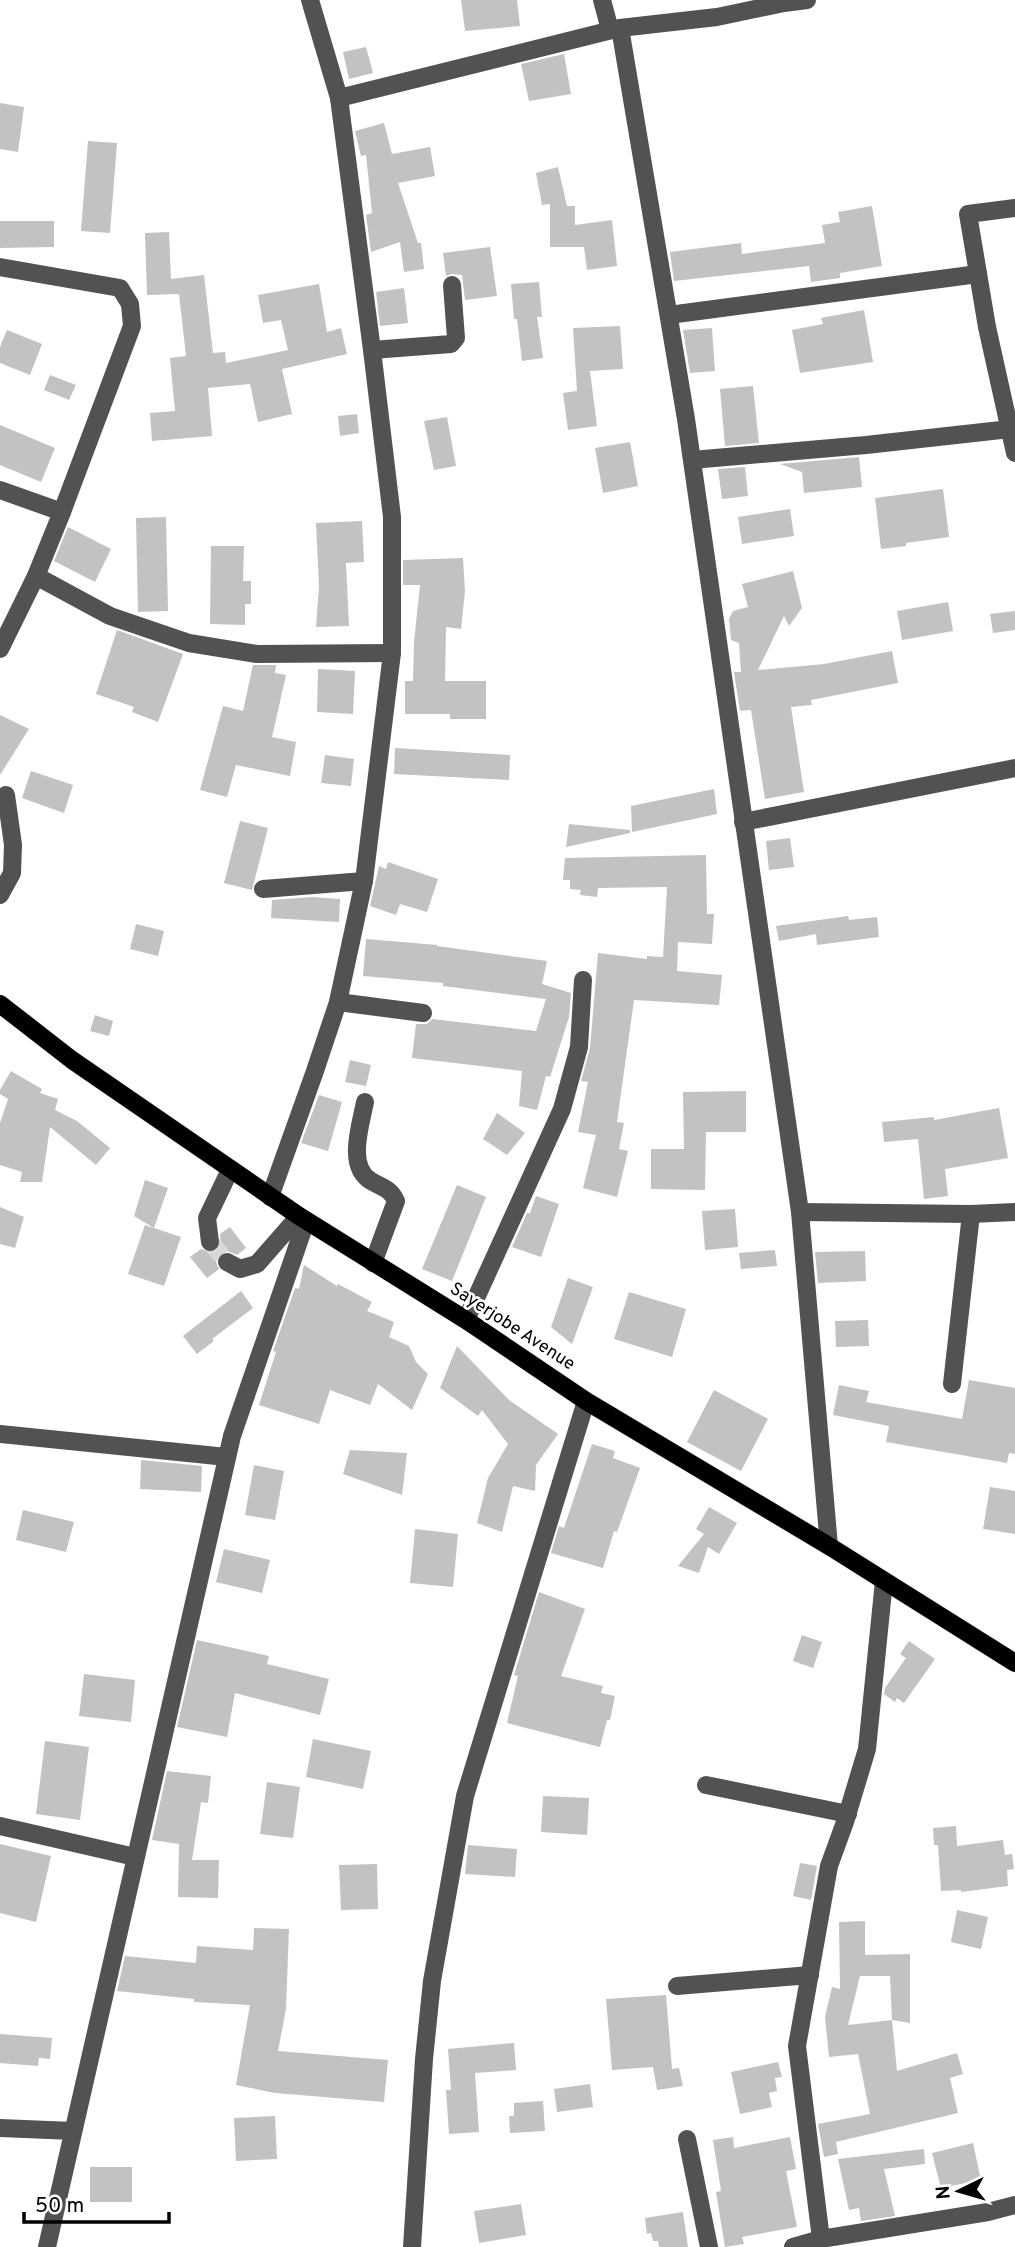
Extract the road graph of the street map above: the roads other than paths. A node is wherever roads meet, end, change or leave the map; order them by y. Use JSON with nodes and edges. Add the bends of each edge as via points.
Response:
{"nodes":[{"id":1,"x":310,"y":0,"type":"edge"},
{"id":2,"x":602,"y":0,"type":"edge"},
{"id":3,"x":807,"y":0,"type":"edge"},
{"id":4,"x":615,"y":29,"type":"junction"},
{"id":5,"x":339,"y":98,"type":"junction"},
{"id":6,"x":1015,"y":208,"type":"edge"},
{"id":7,"x":0,"y":267,"type":"edge"},
{"id":8,"x":978,"y":274,"type":"junction"},
{"id":9,"x":452,"y":285,"type":"dead end"},
{"id":10,"x":669,"y":315,"type":"junction"},
{"id":11,"x":372,"y":350,"type":"junction"},
{"id":12,"x":1010,"y":429,"type":"junction"},
{"id":13,"x":1015,"y":453,"type":"edge"},
{"id":14,"x":692,"y":460,"type":"junction"},
{"id":15,"x":0,"y":489,"type":"edge"},
{"id":16,"x":62,"y":512,"type":"junction"},
{"id":17,"x":36,"y":576,"type":"junction"},
{"id":18,"x":0,"y":649,"type":"edge"},
{"id":19,"x":392,"y":653,"type":"junction"},
{"id":20,"x":1015,"y":768,"type":"edge"},
{"id":21,"x":6,"y":795,"type":"dead end"},
{"id":22,"x":743,"y":822,"type":"junction"},
{"id":23,"x":364,"y":881,"type":"junction"},
{"id":24,"x":263,"y":889,"type":"dead end"},
{"id":25,"x":0,"y":895,"type":"edge"},
{"id":26,"x":583,"y":980,"type":"dead end"},
{"id":27,"x":338,"y":1002,"type":"junction"},
{"id":28,"x":0,"y":1004,"type":"edge"},
{"id":29,"x":423,"y":1013,"type":"dead end"},
{"id":30,"x":365,"y":1102,"type":"dead end"},
{"id":31,"x":230,"y":1170,"type":"junction"},
{"id":32,"x":270,"y":1197,"type":"junction"},
{"id":33,"x":800,"y":1212,"type":"junction"},
{"id":34,"x":1015,"y":1212,"type":"edge"},
{"id":35,"x":971,"y":1214,"type":"junction"},
{"id":36,"x":302,"y":1219,"type":"junction"},
{"id":37,"x":210,"y":1242,"type":"tunnel mouth"},
{"id":38,"x":228,"y":1262,"type":"dead end"},
{"id":39,"x":373,"y":1263,"type":"junction"},
{"id":40,"x":466,"y":1321,"type":"junction"},
{"id":41,"x":953,"y":1384,"type":"dead end"},
{"id":42,"x":586,"y":1401,"type":"junction"},
{"id":43,"x":0,"y":1434,"type":"edge"},
{"id":44,"x":227,"y":1457,"type":"junction"},
{"id":45,"x":829,"y":1546,"type":"junction"},
{"id":46,"x":884,"y":1581,"type":"junction"},
{"id":47,"x":1015,"y":1663,"type":"edge"},
{"id":48,"x":706,"y":1785,"type":"dead end"},
{"id":49,"x":848,"y":1814,"type":"junction"},
{"id":50,"x":0,"y":1826,"type":"edge"},
{"id":51,"x":135,"y":1857,"type":"junction"},
{"id":52,"x":810,"y":1975,"type":"junction"},
{"id":53,"x":677,"y":1986,"type":"dead end"},
{"id":54,"x":0,"y":2128,"type":"edge"},
{"id":55,"x":73,"y":2131,"type":"junction"},
{"id":56,"x":687,"y":2139,"type":"dead end"},
{"id":57,"x":1015,"y":2205,"type":"edge"},
{"id":58,"x":821,"y":2239,"type":"junction"},
{"id":59,"x":47,"y":2247,"type":"edge"},
{"id":60,"x":412,"y":2247,"type":"edge"},
{"id":61,"x":709,"y":2247,"type":"edge"},
{"id":62,"x":793,"y":2247,"type":"edge"}],
"edges":[{"from":1,"to":5,"type":"street"},
{"from":2,"to":4,"type":"street"},
{"from":3,"to":4,"type":"street"},
{"from":4,"to":5,"type":"street"},
{"from":4,"to":10,"type":"street"},
{"from":5,"to":11,"type":"street"},
{"from":6,"to":8,"type":"street","via":[[968,214]]},
{"from":7,"to":16,"type":"street","via":[[120,288],[130,304],[132,326]]},
{"from":8,"to":10,"type":"street"},
{"from":8,"to":12,"type":"street"},
{"from":9,"to":11,"type":"street","via":[[456,338],[451,344]]},
{"from":10,"to":14,"type":"street"},
{"from":11,"to":19,"type":"street","via":[[392,517]]},
{"from":12,"to":13,"type":"street"},
{"from":12,"to":14,"type":"street"},
{"from":14,"to":22,"type":"street"},
{"from":15,"to":16,"type":"street"},
{"from":16,"to":17,"type":"street"},
{"from":17,"to":18,"type":"street"},
{"from":17,"to":19,"type":"street","via":[[110,616],[189,643],[257,654]]},
{"from":19,"to":23,"type":"street"},
{"from":20,"to":22,"type":"street"},
{"from":21,"to":25,"type":"street","via":[[12,873]]},
{"from":22,"to":33,"type":"street"},
{"from":23,"to":24,"type":"street"},
{"from":23,"to":27,"type":"street"},
{"from":26,"to":40,"type":"street","via":[[579,1047],[562,1109]]},
{"from":27,"to":29,"type":"street"},
{"from":27,"to":32,"type":"street"},
{"from":28,"to":31,"type":"main road","name":"Sayerjobe Avenue"},
{"from":30,"to":39,"type":"street","via":[[357,1143],[359,1168],[367,1179],[391,1191],[396,1201]]},
{"from":31,"to":32,"type":"main road","name":"Sayerjobe Avenue"},
{"from":31,"to":37,"type":"street","via":[[207,1218]]},
{"from":32,"to":36,"type":"main road","name":"Sayerjobe Avenue"},
{"from":33,"to":35,"type":"street"},
{"from":33,"to":45,"type":"street"},
{"from":34,"to":35,"type":"street"},
{"from":35,"to":41,"type":"street"},
{"from":36,"to":38,"type":"street","via":[[257,1264],[240,1269]]},
{"from":36,"to":39,"type":"main road","name":"Sayerjobe Avenue"},
{"from":36,"to":44,"type":"street"},
{"from":39,"to":40,"type":"main road","name":"Sayerjobe Avenue"},
{"from":40,"to":42,"type":"main road","name":"Sayerjobe Avenue"},
{"from":42,"to":45,"type":"main road","name":"Sayerjobe Avenue"},
{"from":42,"to":60,"type":"street","via":[[465,1796],[432,1981]]},
{"from":43,"to":44,"type":"street"},
{"from":44,"to":51,"type":"street"},
{"from":45,"to":46,"type":"main road","name":"Sayerjobe Avenue"},
{"from":46,"to":47,"type":"main road","name":"Sayerjobe Avenue"},
{"from":46,"to":49,"type":"street","via":[[867,1749]]},
{"from":48,"to":49,"type":"street"},
{"from":49,"to":52,"type":"street","via":[[829,1866]]},
{"from":50,"to":51,"type":"street"},
{"from":51,"to":55,"type":"street"},
{"from":52,"to":53,"type":"street"},
{"from":52,"to":58,"type":"street","via":[[797,2046]]},
{"from":54,"to":55,"type":"street"},
{"from":55,"to":59,"type":"street"},
{"from":56,"to":61,"type":"street"},
{"from":57,"to":58,"type":"street"},
{"from":58,"to":62,"type":"street"}]}
